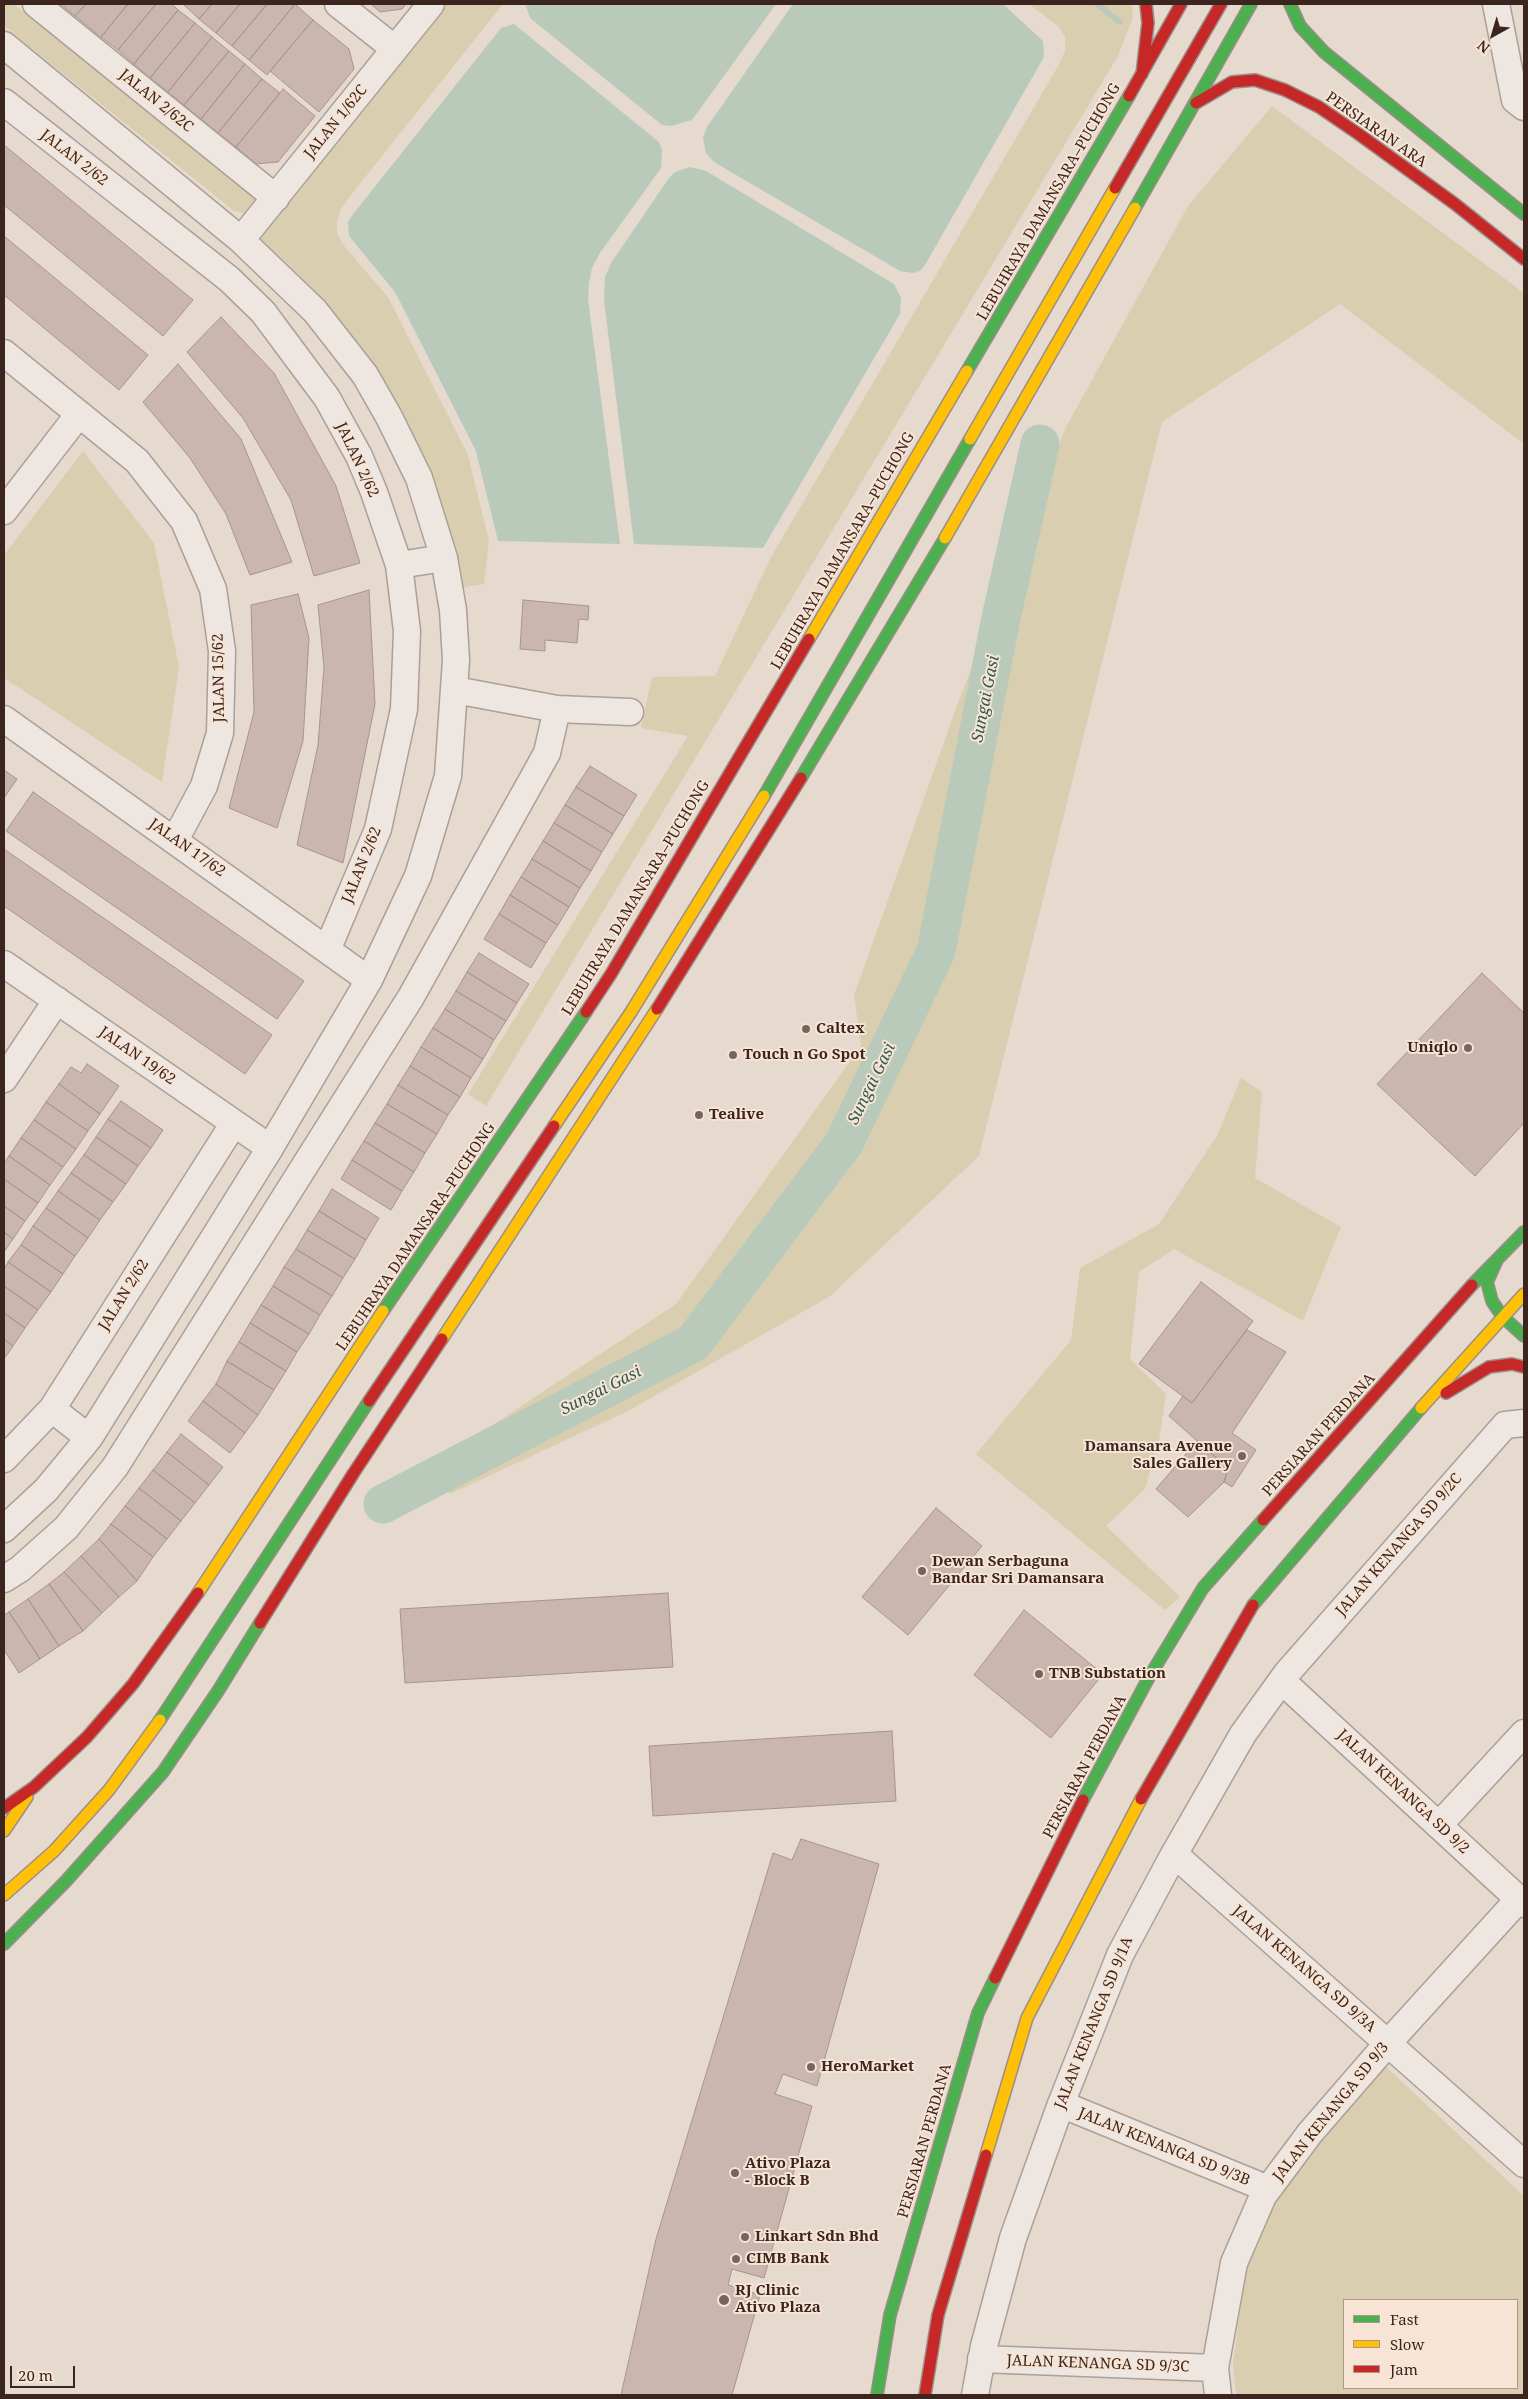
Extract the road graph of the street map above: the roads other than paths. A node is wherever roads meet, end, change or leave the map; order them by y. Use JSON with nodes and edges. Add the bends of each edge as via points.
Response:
{"nodes":[{"id":1,"x":36,"y":4,"type":"edge"},
{"id":2,"x":338,"y":4,"type":"edge"},
{"id":3,"x":431,"y":4,"type":"edge"},
{"id":4,"x":1146,"y":4,"type":"edge"},
{"id":5,"x":1181,"y":4,"type":"edge"},
{"id":6,"x":1221,"y":4,"type":"edge"},
{"id":7,"x":1251,"y":4,"type":"edge"},
{"id":8,"x":1290,"y":4,"type":"edge"},
{"id":9,"x":1496,"y":4,"type":"edge"},
{"id":10,"x":4,"y":45,"type":"edge"},
{"id":11,"x":395,"y":49,"type":"junction"},
{"id":12,"x":1142,"y":74,"type":"junction"},
{"id":13,"x":4,"y":102,"type":"edge"},
{"id":14,"x":1195,"y":104,"type":"junction"},
{"id":15,"x":1524,"y":107,"type":"edge"},
{"id":16,"x":276,"y":198,"type":"junction"},
{"id":17,"x":1524,"y":214,"type":"edge"},
{"id":18,"x":241,"y":240,"type":"junction"},
{"id":19,"x":1524,"y":259,"type":"edge"},
{"id":20,"x":4,"y":353,"type":"edge"},
{"id":21,"x":79,"y":414,"type":"junction"},
{"id":22,"x":4,"y":511,"type":"edge"},
{"id":23,"x":444,"y":558,"type":"junction"},
{"id":24,"x":399,"y":565,"type":"junction"},
{"id":25,"x":455,"y":690,"type":"junction"},
{"id":26,"x":557,"y":709,"type":"junction"},
{"id":27,"x":630,"y":712,"type":"dead end"},
{"id":28,"x":4,"y":719,"type":"edge"},
{"id":29,"x":175,"y":840,"type":"junction"},
{"id":30,"x":328,"y":948,"type":"junction"},
{"id":31,"x":4,"y":964,"type":"edge"},
{"id":32,"x":369,"y":980,"type":"junction"},
{"id":33,"x":57,"y":1000,"type":"junction"},
{"id":34,"x":4,"y":1080,"type":"edge"},
{"id":35,"x":234,"y":1123,"type":"junction"},
{"id":36,"x":270,"y":1148,"type":"junction"},
{"id":37,"x":1524,"y":1232,"type":"edge"},
{"id":38,"x":202,"y":1256,"type":"junction"},
{"id":39,"x":1497,"y":1260,"type":"junction"},
{"id":40,"x":235,"y":1279,"type":"junction"},
{"id":41,"x":1524,"y":1294,"type":"edge"},
{"id":42,"x":1484,"y":1311,"type":"dead end"},
{"id":43,"x":1461,"y":1312,"type":"dead end"},
{"id":44,"x":1502,"y":1316,"type":"junction"},
{"id":45,"x":1432,"y":1331,"type":"junction"},
{"id":46,"x":1524,"y":1336,"type":"edge"},
{"id":47,"x":1524,"y":1367,"type":"edge"},
{"id":48,"x":52,"y":1409,"type":"junction"},
{"id":49,"x":1413,"y":1417,"type":"junction"},
{"id":50,"x":1524,"y":1424,"type":"edge"},
{"id":51,"x":89,"y":1438,"type":"junction"},
{"id":52,"x":4,"y":1459,"type":"edge"},
{"id":53,"x":4,"y":1529,"type":"edge"},
{"id":54,"x":4,"y":1579,"type":"edge"},
{"id":55,"x":1282,"y":1681,"type":"junction"},
{"id":56,"x":1524,"y":1733,"type":"edge"},
{"id":57,"x":34,"y":1788,"type":"junction"},
{"id":58,"x":4,"y":1808,"type":"edge"},
{"id":59,"x":1439,"y":1825,"type":"junction"},
{"id":60,"x":4,"y":1831,"type":"edge"},
{"id":61,"x":1174,"y":1854,"type":"junction"},
{"id":62,"x":4,"y":1895,"type":"edge"},
{"id":63,"x":1521,"y":1901,"type":"edge"},
{"id":64,"x":4,"y":1944,"type":"edge"},
{"id":65,"x":1388,"y":2042,"type":"junction"},
{"id":66,"x":1061,"y":2104,"type":"junction"},
{"id":67,"x":1524,"y":2164,"type":"edge"},
{"id":68,"x":1268,"y":2189,"type":"junction"},
{"id":69,"x":981,"y":2359,"type":"junction"},
{"id":70,"x":1215,"y":2368,"type":"junction"},
{"id":71,"x":877,"y":2395,"type":"edge"},
{"id":72,"x":925,"y":2395,"type":"edge"},
{"id":73,"x":975,"y":2395,"type":"edge"},
{"id":74,"x":1218,"y":2395,"type":"edge"}],
"edges":[{"from":1,"to":16,"type":"street","name":"JALAN 2/62C"},
{"from":2,"to":11,"type":"street"},
{"from":3,"to":11,"type":"street","name":"JALAN 1/62C"},
{"from":4,"to":12,"type":"main road","via":[[1148,23]]},
{"from":5,"to":12,"type":"main road","name":"LEBUHRAYA DAMANSARA–PUCHONG"},
{"from":6,"to":62,"type":"main road","via":[[742,834],[631,1012],[352,1427],[187,1682],[109,1790],[54,1851]]},
{"from":7,"to":14,"type":"main road"},
{"from":8,"to":17,"type":"main road","name":"PERSIARAN ARA","via":[[1300,26],[1324,52]]},
{"from":9,"to":15,"type":"street","via":[[1516,100]]},
{"from":10,"to":18,"type":"street"},
{"from":11,"to":16,"type":"street","name":"JALAN 1/62C"},
{"from":12,"to":57,"type":"main road","name":"LEBUHRAYA DAMANSARA–PUCHONG","via":[[611,974],[327,1394],[179,1622],[133,1684]]},
{"from":13,"to":24,"type":"street","name":"JALAN 2/62","via":[[229,279],[263,312],[327,398],[350,440],[374,492]]},
{"from":14,"to":19,"type":"main road","name":"PERSIARAN ARA","via":[[1232,82],[1255,80],[1285,90],[1319,107],[1360,135]]},
{"from":14,"to":64,"type":"main road","via":[[987,467],[807,768],[673,985],[352,1474],[218,1691],[163,1772],[66,1881]]},
{"from":16,"to":18,"type":"street","name":"JALAN 1/62C"},
{"from":18,"to":23,"type":"street","via":[[315,311],[365,376],[419,478]]},
{"from":20,"to":21,"type":"street","name":"JALAN 15/62"},
{"from":21,"to":22,"type":"street"},
{"from":21,"to":29,"type":"street","name":"JALAN 15/62","via":[[137,461],[184,521],[213,589],[222,650],[220,733],[204,786]]},
{"from":23,"to":24,"type":"street"},
{"from":23,"to":25,"type":"street","via":[[456,636]]},
{"from":24,"to":30,"type":"street","name":"JALAN 2/62","via":[[406,631],[404,709],[378,828]]},
{"from":25,"to":26,"type":"street"},
{"from":25,"to":32,"type":"street","via":[[448,776],[418,876]]},
{"from":26,"to":27,"type":"street"},
{"from":26,"to":40,"type":"street","via":[[547,753],[411,997]]},
{"from":28,"to":29,"type":"street","name":"JALAN 17/62"},
{"from":29,"to":30,"type":"street","name":"JALAN 17/62"},
{"from":30,"to":32,"type":"street","name":"JALAN 17/62"},
{"from":31,"to":33,"type":"street","name":"JALAN 19/62"},
{"from":32,"to":36,"type":"street"},
{"from":33,"to":34,"type":"street"},
{"from":33,"to":35,"type":"street","name":"JALAN 19/62"},
{"from":35,"to":36,"type":"street","name":"JALAN 19/62"},
{"from":35,"to":48,"type":"street","name":"JALAN 2/62"},
{"from":36,"to":38,"type":"street"},
{"from":37,"to":39,"type":"main road","name":"PERSIARAN PERDANA"},
{"from":38,"to":40,"type":"street"},
{"from":38,"to":51,"type":"street"},
{"from":39,"to":44,"type":"main road","via":[[1487,1282],[1492,1301]]},
{"from":39,"to":45,"type":"main road","name":"PERSIARAN PERDANA"},
{"from":40,"to":54,"type":"street","via":[[115,1467],[66,1528]]},
{"from":41,"to":44,"type":"main road"},
{"from":42,"to":44,"type":"main road"},
{"from":43,"to":45,"type":"main road"},
{"from":44,"to":46,"type":"main road"},
{"from":44,"to":49,"type":"main road"},
{"from":45,"to":71,"type":"main road","name":"PERSIARAN PERDANA","via":[[1203,1588],[1148,1679],[1078,1810],[978,2013],[890,2315]]},
{"from":47,"to":49,"type":"main road","via":[[1512,1364],[1489,1367],[1460,1383]]},
{"from":48,"to":51,"type":"street"},
{"from":48,"to":52,"type":"street","name":"JALAN 2/62"},
{"from":49,"to":72,"type":"main road","via":[[1255,1602],[1158,1766],[1027,2018],[938,2315]]},
{"from":50,"to":55,"type":"street","name":"JALAN KENANGA SD 9/2C","via":[[1505,1425]]},
{"from":51,"to":53,"type":"street","via":[[46,1490]]},
{"from":55,"to":59,"type":"street","name":"JALAN KENANGA SD 9/2"},
{"from":55,"to":61,"type":"street","name":"JALAN KENANGA SD 9/1A","via":[[1243,1734]]},
{"from":56,"to":59,"type":"street"},
{"from":57,"to":58,"type":"main road"},
{"from":57,"to":60,"type":"main road"},
{"from":59,"to":63,"type":"street","name":"JALAN KENANGA SD 9/2"},
{"from":61,"to":65,"type":"street","name":"JALAN KENANGA SD 9/3A"},
{"from":61,"to":66,"type":"street","name":"JALAN KENANGA SD 9/1A","via":[[1120,1955]]},
{"from":63,"to":65,"type":"street","name":"JALAN KENANGA SD 9/3"},
{"from":65,"to":67,"type":"street","name":"JALAN KENANGA SD 9/3A"},
{"from":65,"to":68,"type":"street","name":"JALAN KENANGA SD 9/3"},
{"from":66,"to":68,"type":"street","name":"JALAN KENANGA SD 9/3B"},
{"from":66,"to":69,"type":"street","name":"JALAN KENANGA SD 9/1A","via":[[1013,2238]]},
{"from":68,"to":70,"type":"street","name":"JALAN KENANGA SD 9/3","via":[[1234,2263]]},
{"from":69,"to":70,"type":"street","name":"JALAN KENANGA SD 9/3C"},
{"from":69,"to":73,"type":"street","name":"JALAN KENANGA SD 9/1A"},
{"from":70,"to":74,"type":"street","name":"JALAN KENANGA SD 9/3"}]}
